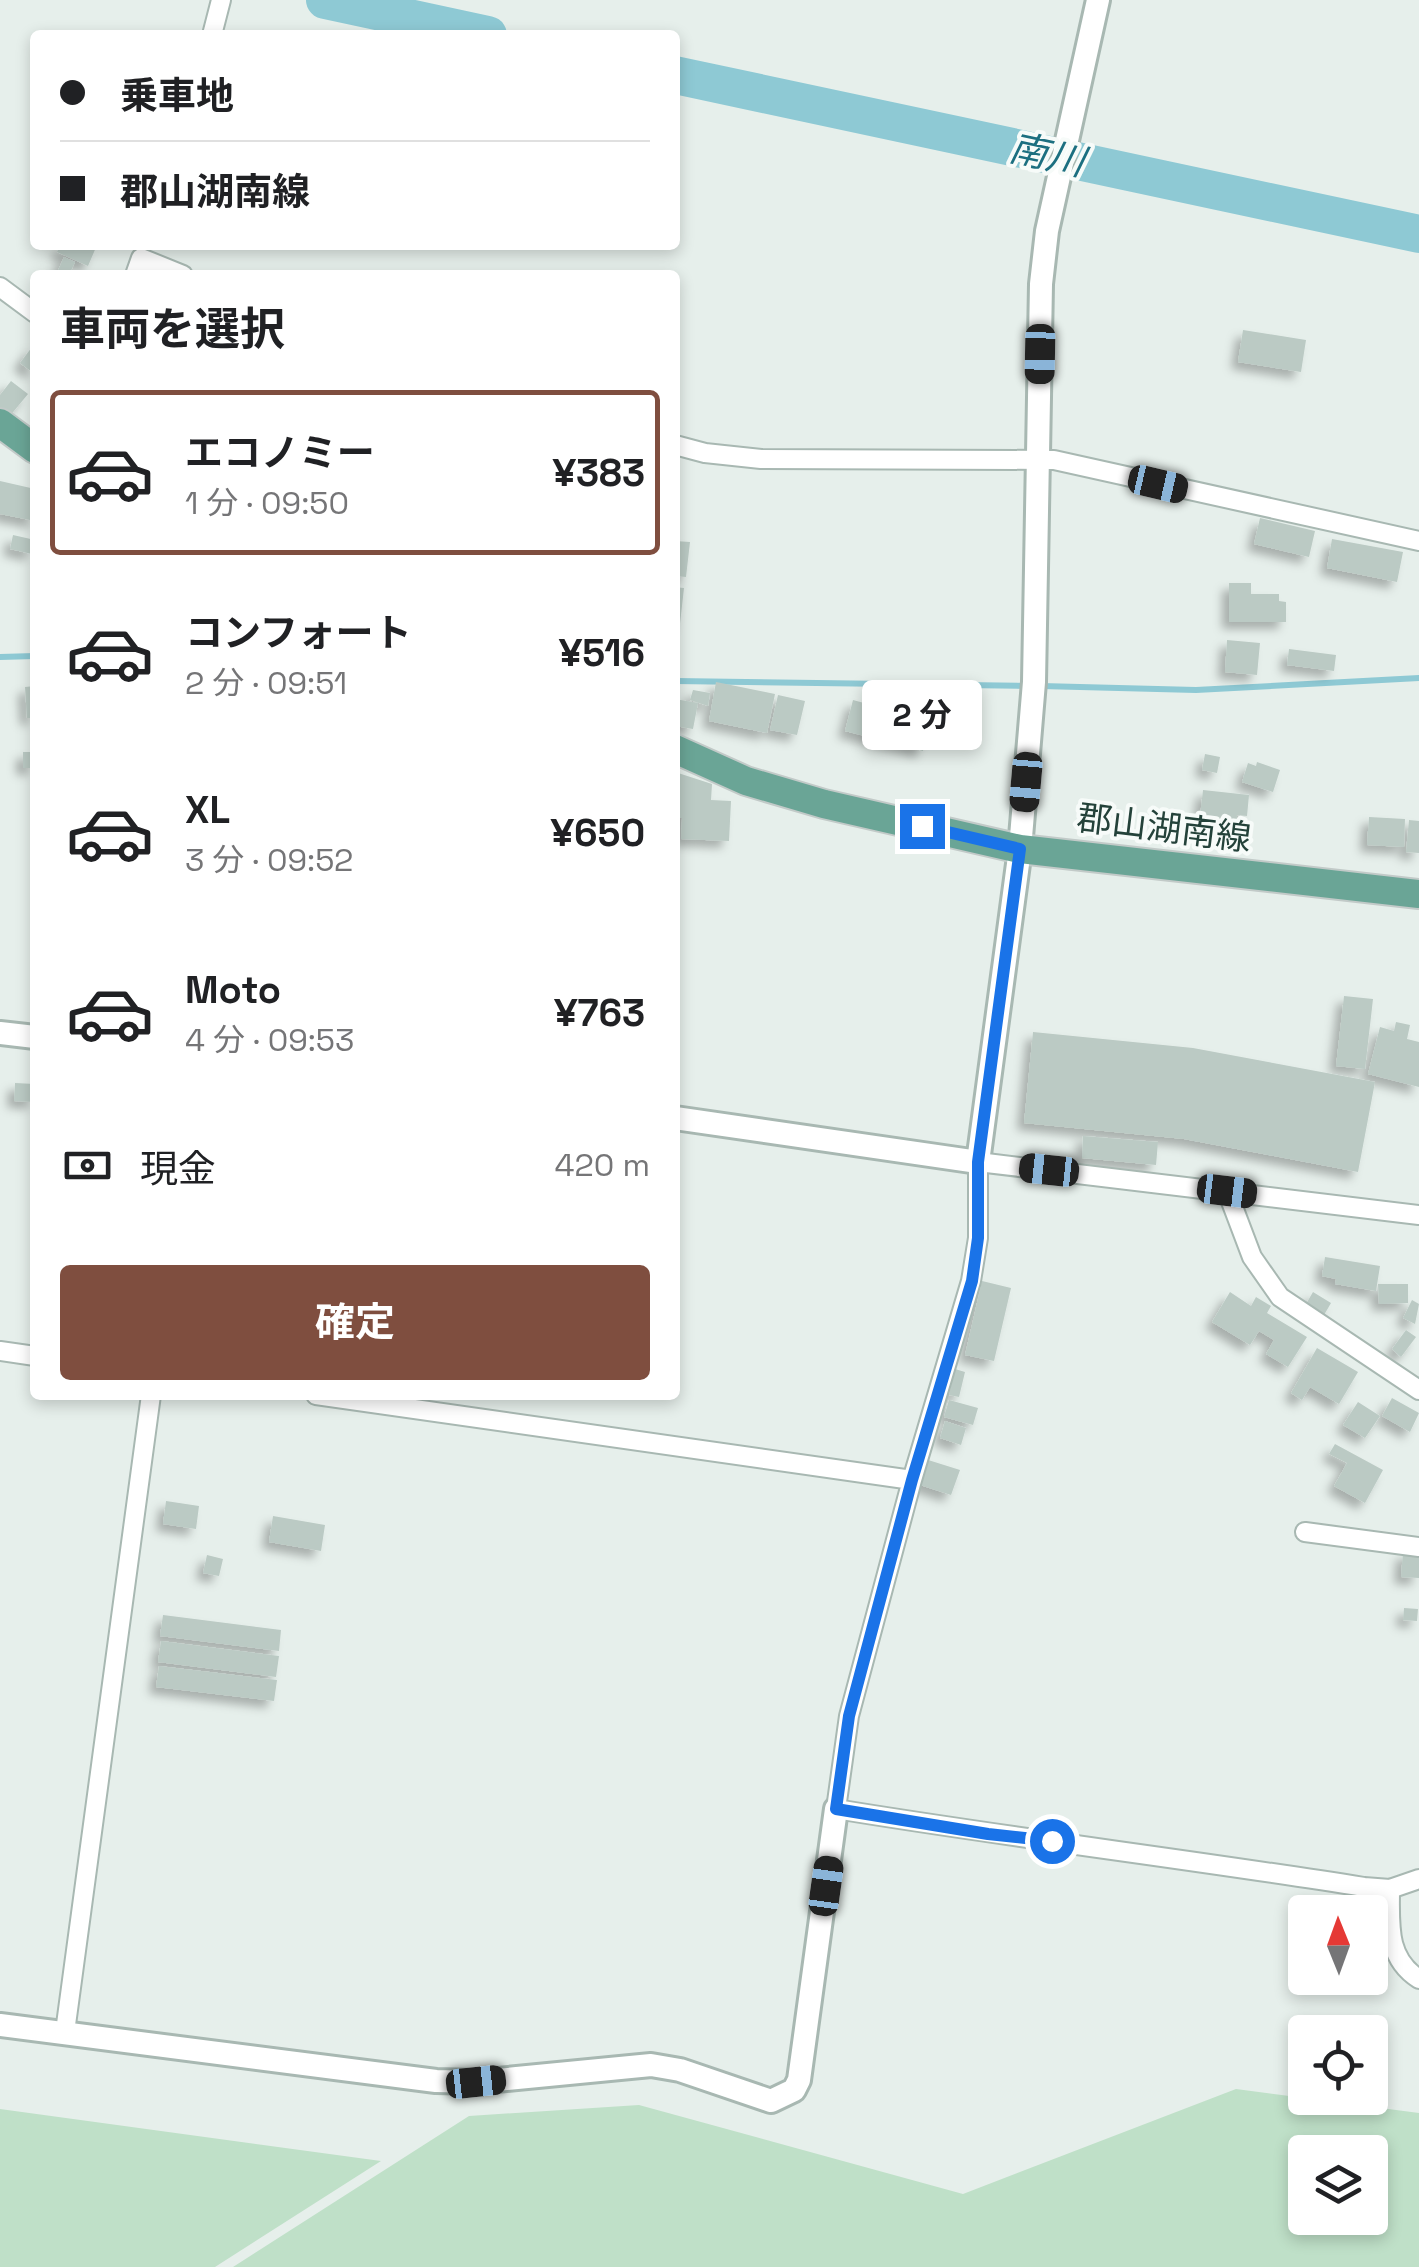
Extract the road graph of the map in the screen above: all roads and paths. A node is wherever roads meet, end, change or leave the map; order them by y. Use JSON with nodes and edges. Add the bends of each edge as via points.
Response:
{"nodes":[{"id":1,"x":221,"y":0,"type":"edge"},
{"id":2,"x":1098,"y":0,"type":"edge"},
{"id":3,"x":213,"y":30,"type":"edge"},
{"id":4,"x":140,"y":259,"type":"edge"},
{"id":5,"x":170,"y":270,"type":"edge"},
{"id":6,"x":0,"y":287,"type":"edge"},
{"id":7,"x":30,"y":310,"type":"edge"},
{"id":8,"x":0,"y":423,"type":"edge"},
{"id":9,"x":30,"y":445,"type":"edge"},
{"id":10,"x":680,"y":447,"type":"edge"},
{"id":11,"x":1038,"y":459,"type":"junction"},
{"id":12,"x":1419,"y":542,"type":"edge"},
{"id":13,"x":680,"y":750,"type":"edge"},
{"id":14,"x":1020,"y":849,"type":"junction"},
{"id":15,"x":1419,"y":894,"type":"edge"},
{"id":16,"x":0,"y":1033,"type":"edge"},
{"id":17,"x":30,"y":1036,"type":"edge"},
{"id":18,"x":680,"y":1119,"type":"edge"},
{"id":19,"x":978,"y":1162,"type":"junction"},
{"id":20,"x":1227,"y":1191,"type":"junction"},
{"id":21,"x":1419,"y":1215,"type":"edge"},
{"id":22,"x":0,"y":1351,"type":"edge"},
{"id":23,"x":30,"y":1355,"type":"edge"},
{"id":24,"x":1419,"y":1390,"type":"edge"},
{"id":25,"x":150,"y":1400,"type":"edge"},
{"id":26,"x":351,"y":1400,"type":"edge"},
{"id":27,"x":912,"y":1480,"type":"junction"},
{"id":28,"x":1305,"y":1532,"type":"dead end"},
{"id":29,"x":1419,"y":1547,"type":"edge"},
{"id":30,"x":836,"y":1809,"type":"junction"},
{"id":31,"x":1419,"y":1879,"type":"edge"},
{"id":32,"x":1390,"y":1888,"type":"junction"},
{"id":33,"x":1419,"y":1980,"type":"edge"},
{"id":34,"x":0,"y":2025,"type":"edge"},
{"id":35,"x":65,"y":2032,"type":"junction"}],
"edges":[{"from":1,"to":3,"type":"street"},
{"from":2,"to":11,"type":"street","via":[[1040,284]]},
{"from":4,"to":5,"type":"street"},
{"from":6,"to":7,"type":"street"},
{"from":8,"to":9,"type":"main road"},
{"from":10,"to":11,"type":"street","via":[[761,459]]},
{"from":11,"to":12,"type":"street"},
{"from":11,"to":14,"type":"street","via":[[1034,682]]},
{"from":13,"to":14,"type":"main road","name":"郡山湖南線","via":[[746,781],[824,804]]},
{"from":14,"to":15,"type":"main road","name":"郡山湖南線"},
{"from":14,"to":19,"type":"street"},
{"from":16,"to":17,"type":"street"},
{"from":18,"to":19,"type":"street"},
{"from":19,"to":20,"type":"street"},
{"from":19,"to":27,"type":"street","via":[[972,1281]]},
{"from":20,"to":21,"type":"street"},
{"from":20,"to":24,"type":"street","via":[[1252,1257],[1280,1297]]},
{"from":22,"to":23,"type":"street"},
{"from":25,"to":35,"type":"street"},
{"from":26,"to":27,"type":"street"},
{"from":27,"to":30,"type":"street","via":[[849,1716]]},
{"from":28,"to":29,"type":"street"},
{"from":30,"to":32,"type":"street"},
{"from":30,"to":35,"type":"street","via":[[799,2080],[794,2090],[771,2100],[651,2065],[436,2081]]},
{"from":31,"to":32,"type":"street"},
{"from":32,"to":33,"type":"street","via":[[1391,1947]]},
{"from":34,"to":35,"type":"street"}]}
